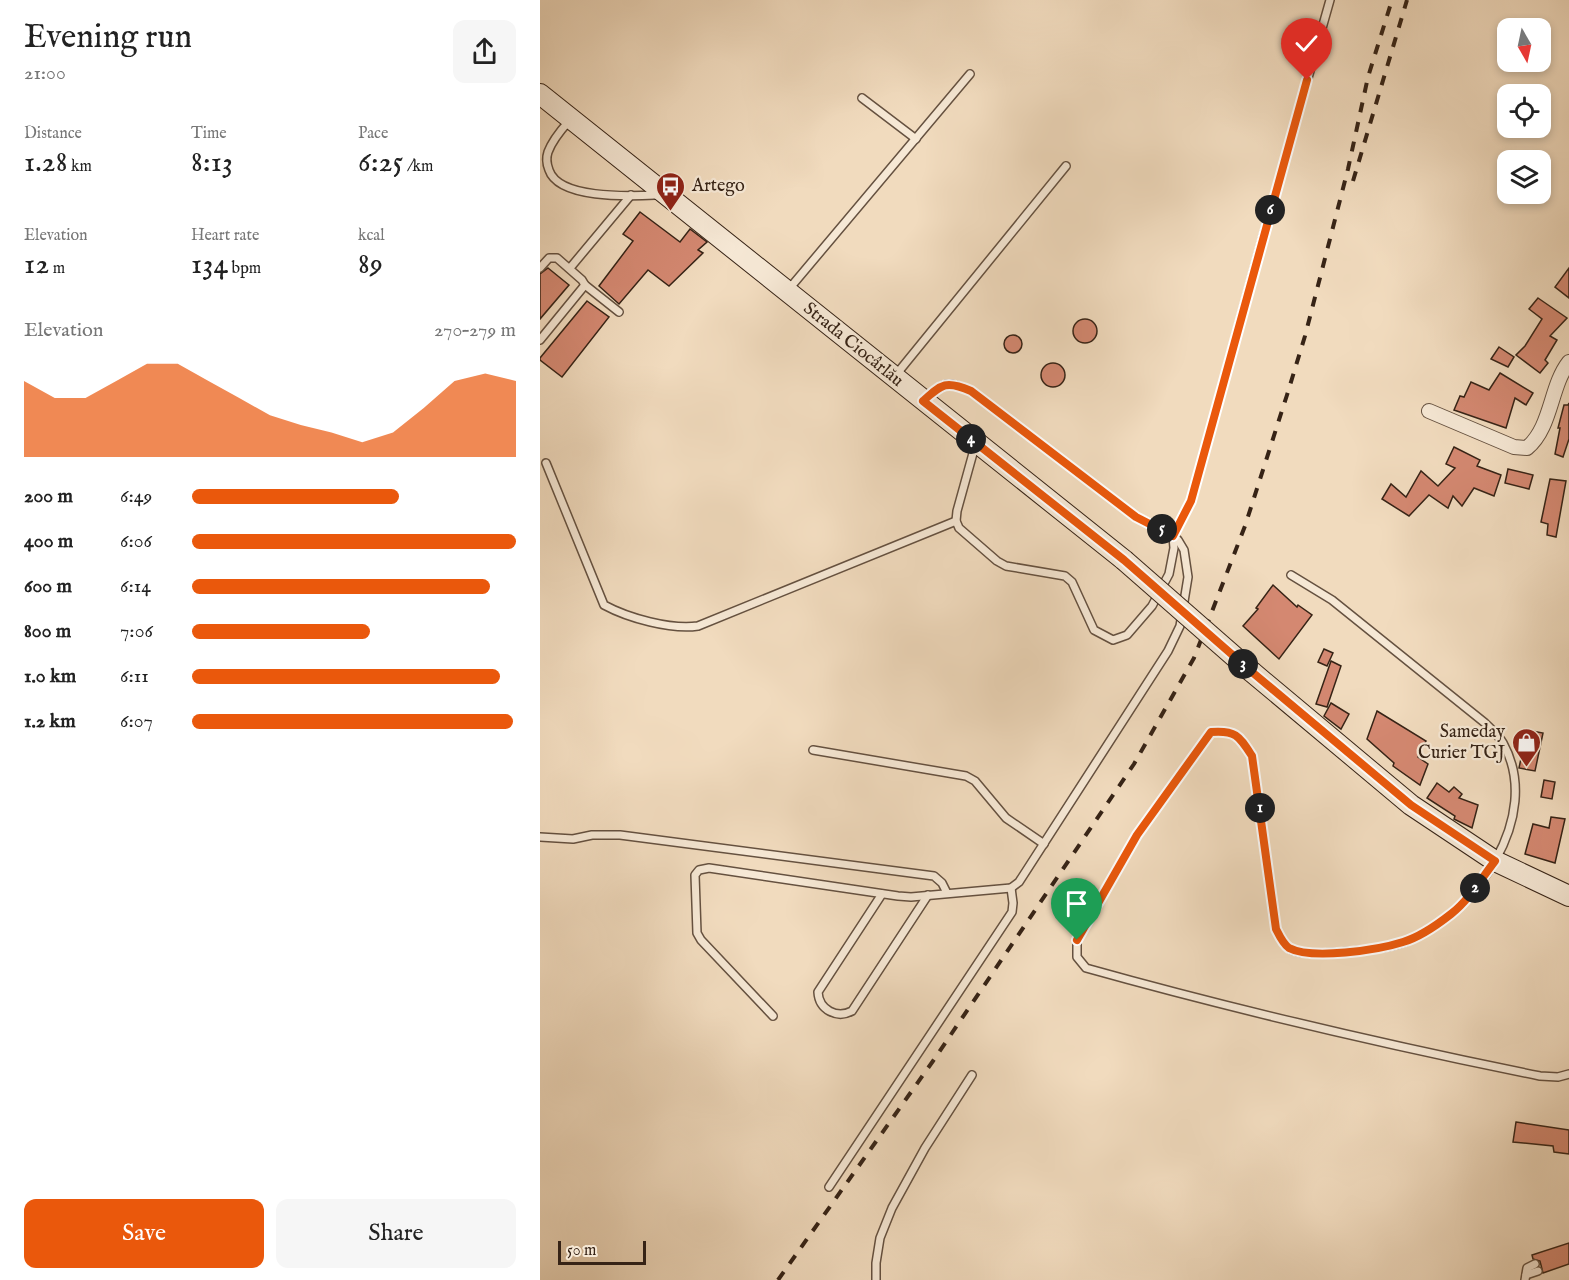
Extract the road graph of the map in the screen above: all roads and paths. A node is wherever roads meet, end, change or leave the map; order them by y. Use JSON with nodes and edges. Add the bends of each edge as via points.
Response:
{"nodes":[{"id":1,"x":1330,"y":0,"type":"edge"},
{"id":2,"x":970,"y":74,"type":"dead end"},
{"id":3,"x":540,"y":94,"type":"edge"},
{"id":4,"x":862,"y":98,"type":"dead end"},
{"id":5,"x":570,"y":119,"type":"junction"},
{"id":6,"x":916,"y":139,"type":"junction"},
{"id":7,"x":1066,"y":166,"type":"dead end"},
{"id":8,"x":666,"y":194,"type":"junction"},
{"id":9,"x":631,"y":195,"type":"junction"},
{"id":10,"x":540,"y":268,"type":"edge"},
{"id":11,"x":570,"y":268,"type":"junction"},
{"id":12,"x":585,"y":285,"type":"junction"},
{"id":13,"x":787,"y":291,"type":"junction"},
{"id":14,"x":619,"y":312,"type":"dead end"},
{"id":15,"x":540,"y":340,"type":"edge"},
{"id":16,"x":1569,"y":362,"type":"edge"},
{"id":17,"x":894,"y":378,"type":"junction"},
{"id":18,"x":923,"y":401,"type":"junction"},
{"id":19,"x":1429,"y":411,"type":"dead end"},
{"id":20,"x":976,"y":443,"type":"junction"},
{"id":21,"x":546,"y":464,"type":"dead end"},
{"id":22,"x":956,"y":521,"type":"junction"},
{"id":23,"x":1173,"y":536,"type":"junction"},
{"id":24,"x":1291,"y":575,"type":"dead end"},
{"id":25,"x":813,"y":750,"type":"dead end"},
{"id":26,"x":540,"y":837,"type":"edge"},
{"id":27,"x":1044,"y":844,"type":"junction"},
{"id":28,"x":1495,"y":861,"type":"junction"},
{"id":29,"x":1011,"y":888,"type":"junction"},
{"id":30,"x":947,"y":893,"type":"junction"},
{"id":31,"x":882,"y":894,"type":"junction"},
{"id":32,"x":928,"y":895,"type":"junction"},
{"id":33,"x":1569,"y":896,"type":"edge"},
{"id":34,"x":772,"y":1016,"type":"dead end"},
{"id":35,"x":1569,"y":1074,"type":"edge"},
{"id":36,"x":972,"y":1075,"type":"dead end"},
{"id":37,"x":829,"y":1187,"type":"dead end"},
{"id":38,"x":1536,"y":1268,"type":"dead end"},
{"id":39,"x":1525,"y":1277,"type":"edge"},
{"id":40,"x":876,"y":1280,"type":"edge"}],
"edges":[{"from":1,"to":23,"type":"lane","via":[[1191,501]]},
{"from":2,"to":6,"type":"lane"},
{"from":3,"to":5,"type":"main road","name":"Strada Ciocârlău"},
{"from":4,"to":6,"type":"lane"},
{"from":5,"to":8,"type":"main road","name":"Strada Ciocârlău"},
{"from":5,"to":9,"type":"lane","via":[[547,154],[550,175],[562,186],[583,192]]},
{"from":6,"to":13,"type":"lane"},
{"from":7,"to":17,"type":"lane"},
{"from":8,"to":9,"type":"lane"},
{"from":8,"to":13,"type":"main road","name":"Strada Ciocârlău"},
{"from":9,"to":11,"type":"lane"},
{"from":10,"to":11,"type":"lane","via":[[557,258]]},
{"from":11,"to":12,"type":"lane"},
{"from":12,"to":14,"type":"lane"},
{"from":12,"to":15,"type":"lane"},
{"from":13,"to":17,"type":"main road","name":"Strada Ciocârlău"},
{"from":16,"to":19,"type":"street","via":[[1527,448],[1514,447]]},
{"from":17,"to":18,"type":"main road","name":"Strada Ciocârlău"},
{"from":18,"to":20,"type":"main road","name":"Strada Ciocârlău"},
{"from":18,"to":23,"type":"lane","via":[[947,384],[971,391],[1136,517]]},
{"from":20,"to":22,"type":"lane"},
{"from":20,"to":28,"type":"main road","name":"Strada Ciocârlău","bridge":true,"via":[[1124,560],[1411,805]]},
{"from":21,"to":22,"type":"lane","via":[[604,605],[681,629],[698,626]]},
{"from":22,"to":23,"type":"lane","via":[[959,528],[1006,566],[1065,576],[1072,582],[1094,630],[1113,640],[1128,635],[1152,606],[1169,574]]},
{"from":23,"to":27,"type":"lane","via":[[1184,550],[1188,577],[1175,639]]},
{"from":24,"to":28,"type":"lane","via":[[1332,600],[1485,723],[1503,742],[1516,790],[1508,833]]},
{"from":25,"to":27,"type":"lane","via":[[966,776],[975,781],[1006,818]]},
{"from":26,"to":30,"type":"lane","via":[[620,835],[934,876]]},
{"from":27,"to":29,"type":"lane"},
{"from":28,"to":33,"type":"main road","name":"Strada Ciocârlău"},
{"from":28,"to":35,"type":"lane","via":[[1465,902],[1405,942],[1325,953],[1300,952],[1286,946],[1276,929],[1252,756],[1242,740],[1227,731],[1211,732],[1137,835],[1077,940],[1077,957],[1086,968],[1191,998],[1375,1042],[1540,1077]]},
{"from":29,"to":30,"type":"lane"},
{"from":29,"to":37,"type":"lane","via":[[1012,912]]},
{"from":30,"to":32,"type":"lane"},
{"from":31,"to":32,"type":"lane"},
{"from":31,"to":32,"type":"lane","via":[[818,992],[823,1007],[836,1014],[852,1011]]},
{"from":31,"to":34,"type":"lane","via":[[709,868],[699,870],[695,875],[697,933]]},
{"from":36,"to":40,"type":"lane","via":[[892,1208],[880,1238]]},
{"from":38,"to":39,"type":"lane","via":[[1527,1268]]}]}
